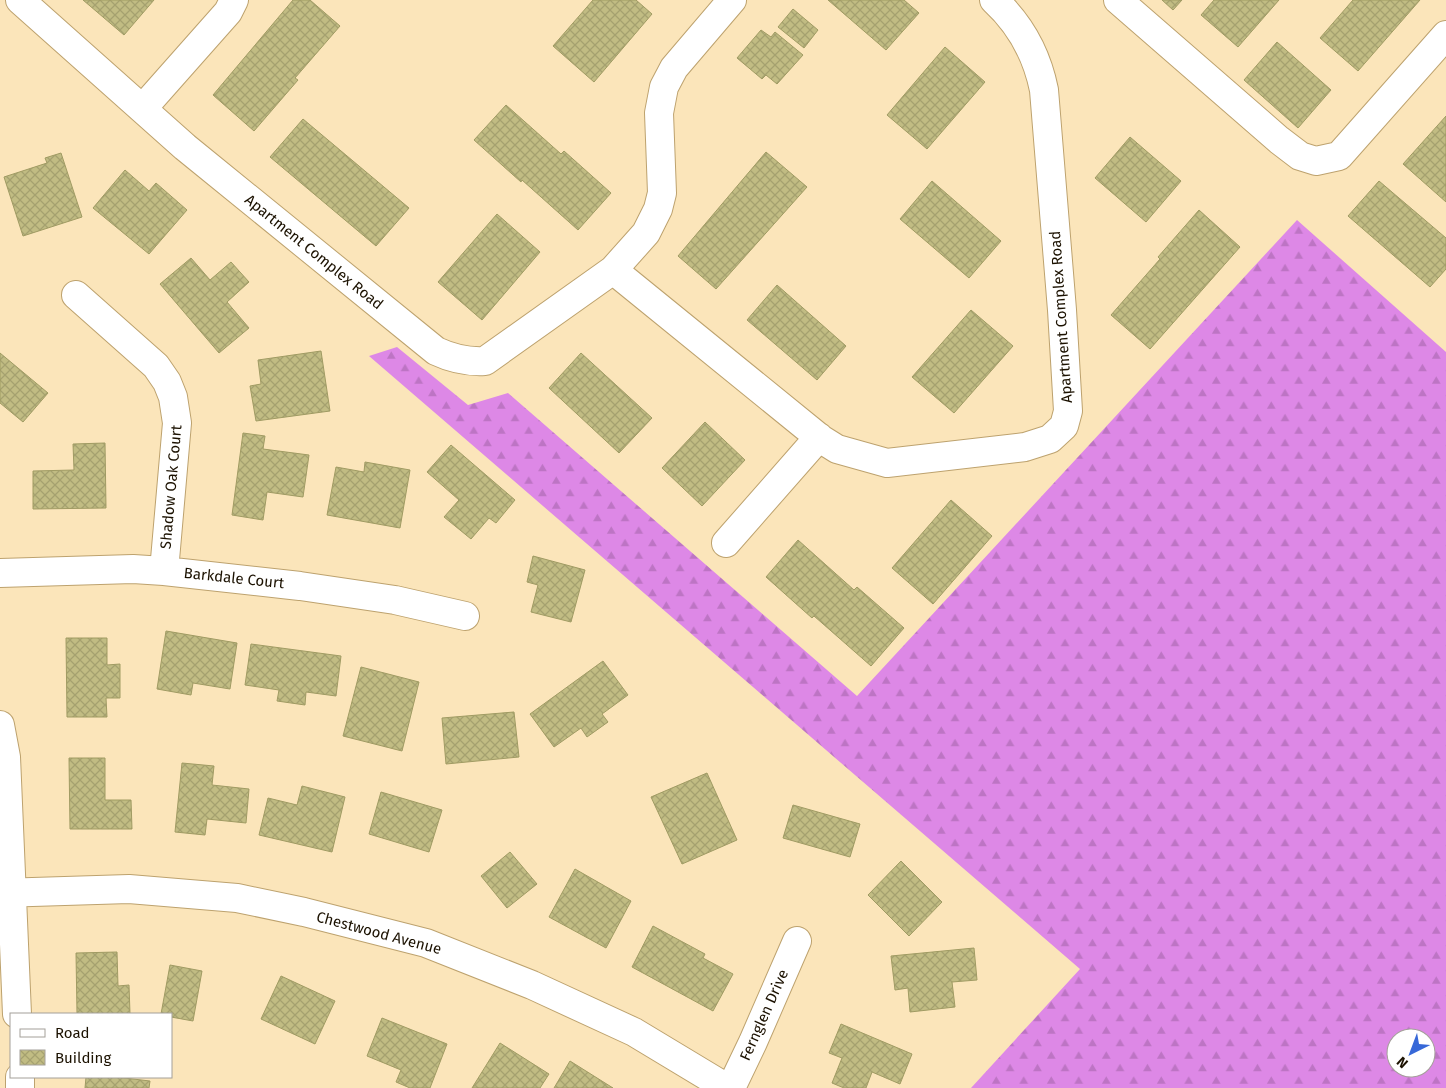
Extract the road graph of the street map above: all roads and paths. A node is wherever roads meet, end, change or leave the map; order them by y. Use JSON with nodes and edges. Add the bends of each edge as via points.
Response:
{"nodes":[{"id":1,"x":20,"y":0,"type":"edge"},
{"id":2,"x":234,"y":0,"type":"edge"},
{"id":3,"x":994,"y":0,"type":"edge"},
{"id":4,"x":1118,"y":0,"type":"edge"},
{"id":5,"x":723,"y":3,"type":"edge"},
{"id":6,"x":1446,"y":35,"type":"edge"},
{"id":7,"x":143,"y":108,"type":"junction"},
{"id":8,"x":613,"y":270,"type":"junction"},
{"id":9,"x":76,"y":294,"type":"dead end"},
{"id":10,"x":819,"y":437,"type":"junction"},
{"id":11,"x":726,"y":543,"type":"dead end"},
{"id":12,"x":164,"y":571,"type":"junction"},
{"id":13,"x":0,"y":573,"type":"edge"},
{"id":14,"x":465,"y":616,"type":"dead end"},
{"id":15,"x":0,"y":726,"type":"edge"},
{"id":16,"x":6,"y":893,"type":"edge"},
{"id":17,"x":797,"y":942,"type":"dead end"},
{"id":18,"x":18,"y":1013,"type":"edge"},
{"id":19,"x":729,"y":1088,"type":"edge"}],
"edges":[{"from":1,"to":7,"type":"street","name":"Apartment Complex Road"},
{"from":2,"to":7,"type":"street","via":[[228,12]]},
{"from":3,"to":10,"type":"street","name":"Apartment Complex Road","via":[[1011,16],[1030,47],[1044,90],[1068,402],[1064,426],[1050,439],[1025,447],[887,463],[837,449]]},
{"from":4,"to":6,"type":"street","via":[[1300,156],[1316,161],[1339,156]]},
{"from":5,"to":8,"type":"street","name":"Apartment Complex Road","via":[[674,68],[664,87],[658,113],[662,193],[658,210],[646,233]]},
{"from":7,"to":8,"type":"street","name":"Apartment Complex Road","via":[[297,239],[436,351],[451,358],[485,361]]},
{"from":8,"to":10,"type":"street","name":"Apartment Complex Road"},
{"from":9,"to":12,"type":"street","name":"Shadow Oak Court","via":[[156,366],[173,396],[177,423]]},
{"from":10,"to":11,"type":"street"},
{"from":12,"to":13,"type":"street","name":"Barkdale Court"},
{"from":12,"to":14,"type":"street","name":"Barkdale Court","via":[[395,600]]},
{"from":15,"to":16,"type":"street","via":[[6,757]]},
{"from":16,"to":18,"type":"street"},
{"from":16,"to":19,"type":"street","name":"Chestwood Avenue","via":[[129,889],[237,898],[426,943],[532,985],[634,1032]]},
{"from":17,"to":19,"type":"street","name":"Fernglen Drive"}]}
